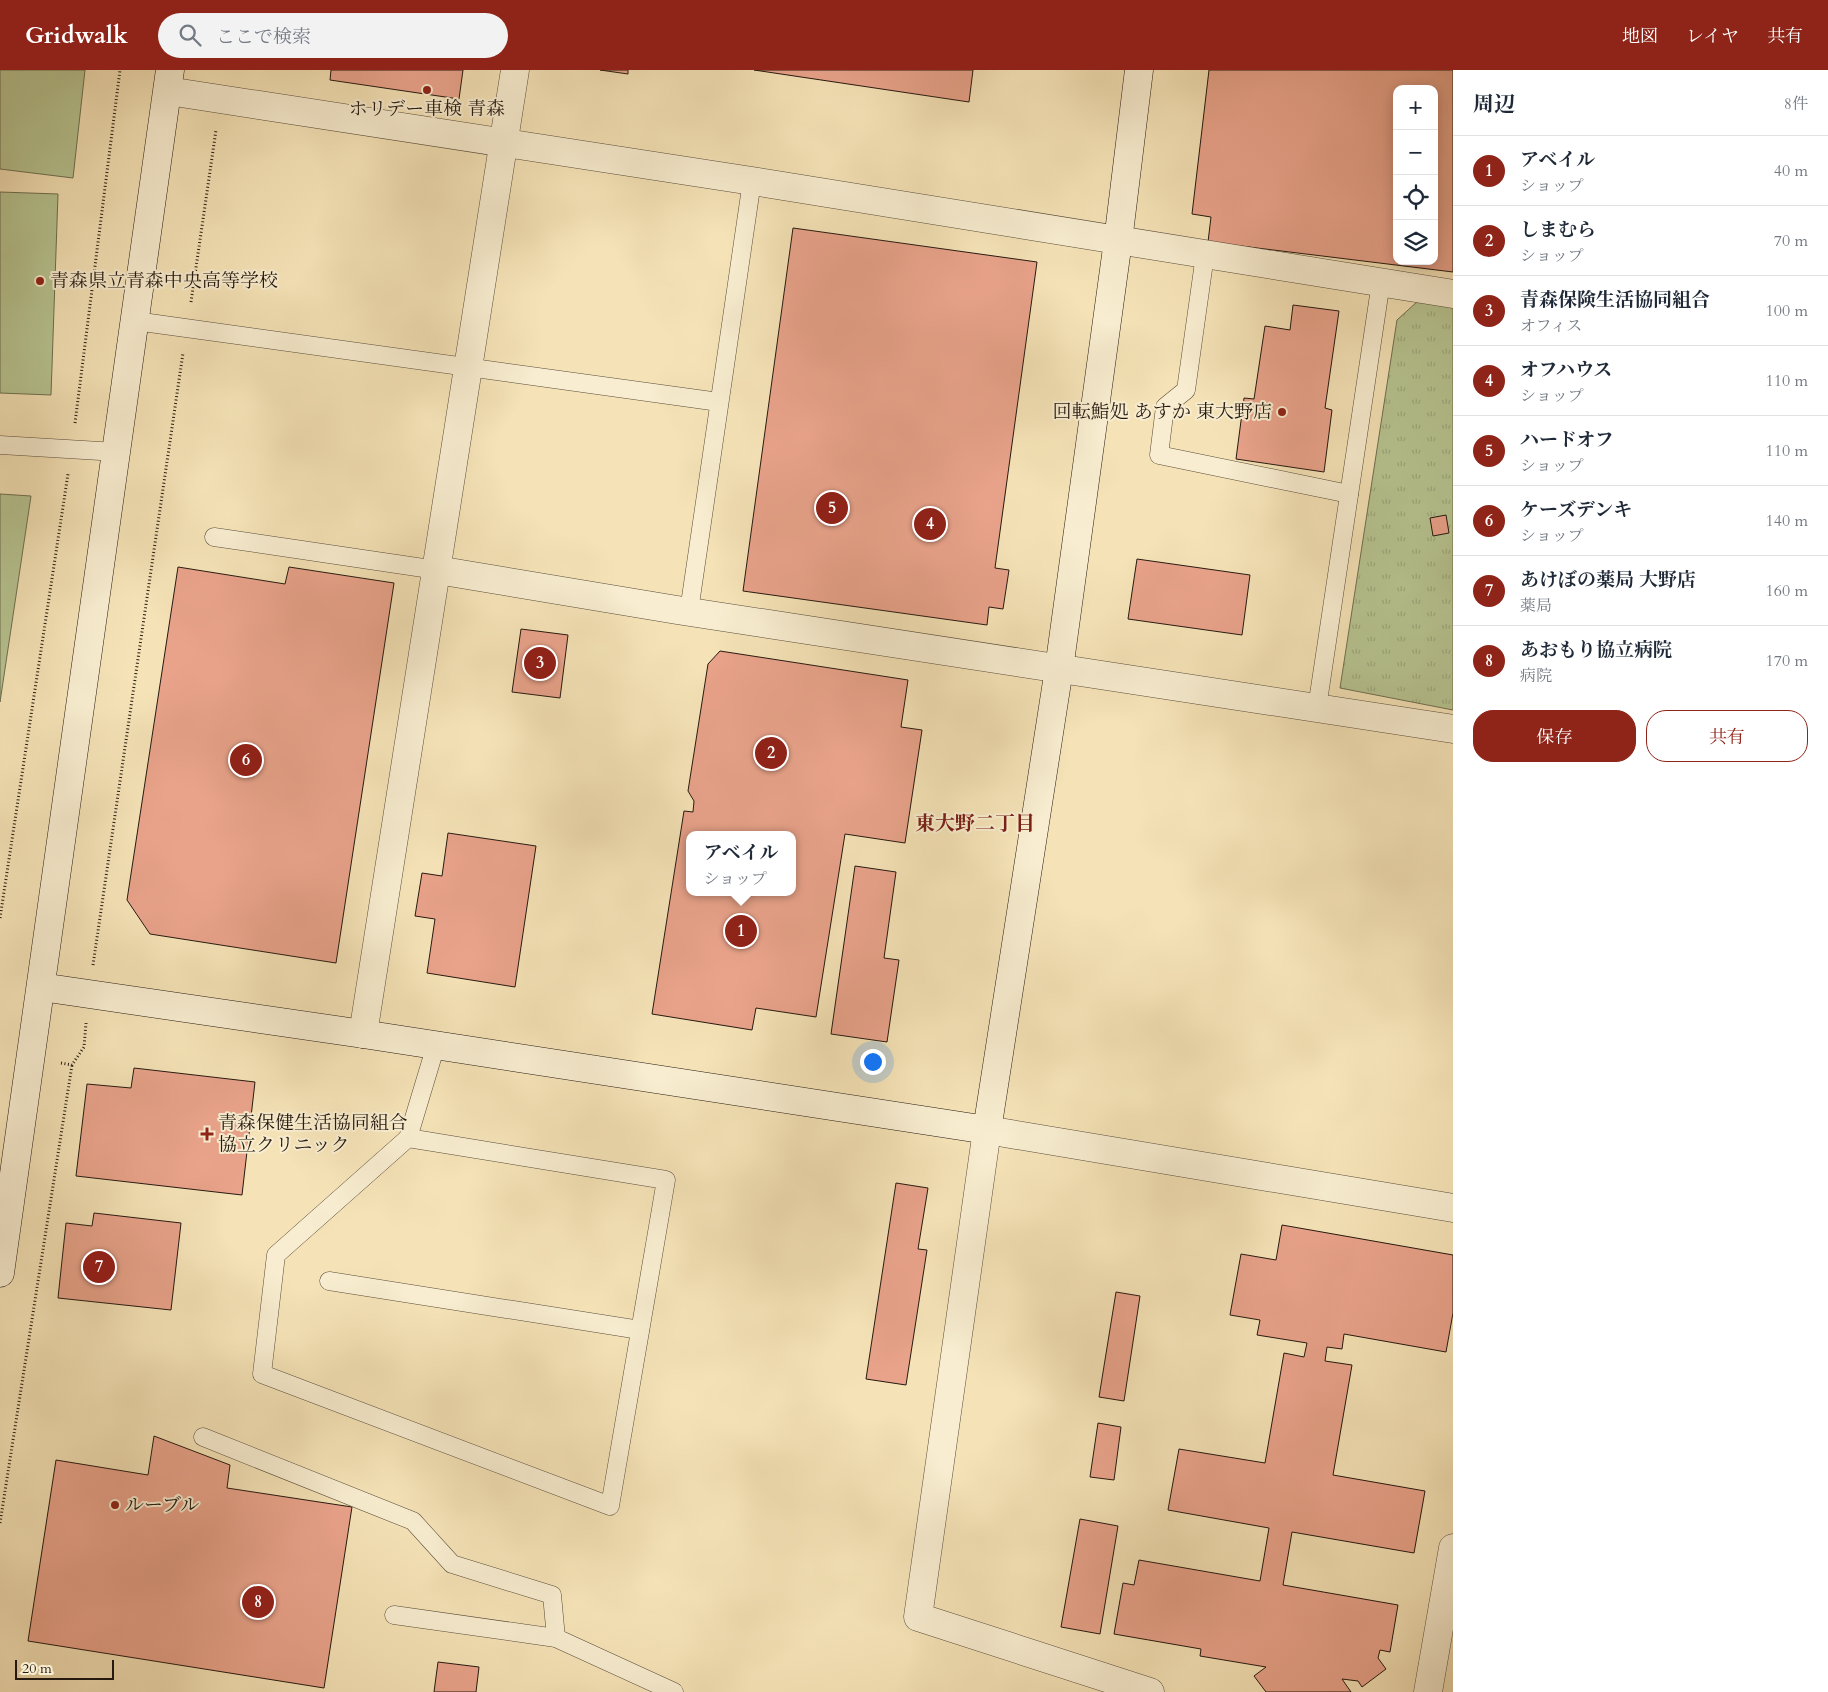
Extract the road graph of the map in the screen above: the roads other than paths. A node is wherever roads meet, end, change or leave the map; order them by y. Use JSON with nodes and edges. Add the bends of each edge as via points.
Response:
{"nodes":[{"id":1,"x":515,"y":70,"type":"edge"},
{"id":2,"x":1139,"y":70,"type":"edge"},
{"id":3,"x":169,"y":80,"type":"edge"},
{"id":4,"x":503,"y":143,"type":"junction"},
{"id":5,"x":752,"y":180,"type":"junction"},
{"id":6,"x":1118,"y":241,"type":"junction"},
{"id":7,"x":1205,"y":255,"type":"junction"},
{"id":8,"x":1381,"y":282,"type":"junction"},
{"id":9,"x":1453,"y":294,"type":"edge"},
{"id":10,"x":135,"y":321,"type":"junction"},
{"id":11,"x":468,"y":366,"type":"junction"},
{"id":12,"x":719,"y":402,"type":"junction"},
{"id":13,"x":0,"y":445,"type":"edge"},
{"id":14,"x":117,"y":452,"type":"junction"},
{"id":15,"x":1349,"y":494,"type":"junction"},
{"id":16,"x":214,"y":537,"type":"dead end"},
{"id":17,"x":437,"y":570,"type":"junction"},
{"id":18,"x":689,"y":612,"type":"junction"},
{"id":19,"x":1059,"y":669,"type":"junction"},
{"id":20,"x":1317,"y":708,"type":"junction"},
{"id":21,"x":1453,"y":729,"type":"edge"},
{"id":22,"x":42,"y":987,"type":"junction"},
{"id":23,"x":363,"y":1034,"type":"junction"},
{"id":24,"x":436,"y":1045,"type":"junction"},
{"id":25,"x":987,"y":1130,"type":"junction"},
{"id":26,"x":408,"y":1138,"type":"junction"},
{"id":27,"x":1453,"y":1208,"type":"edge"},
{"id":28,"x":0,"y":1273,"type":"edge"},
{"id":29,"x":329,"y":1281,"type":"dead end"},
{"id":30,"x":640,"y":1330,"type":"junction"},
{"id":31,"x":203,"y":1437,"type":"dead end"},
{"id":32,"x":1453,"y":1548,"type":"edge"},
{"id":33,"x":394,"y":1615,"type":"dead end"},
{"id":34,"x":556,"y":1638,"type":"junction"},
{"id":35,"x":674,"y":1692,"type":"edge"},
{"id":36,"x":1150,"y":1692,"type":"edge"},
{"id":37,"x":1428,"y":1692,"type":"edge"}],
"edges":[{"from":1,"to":4,"type":"street"},
{"from":2,"to":6,"type":"street"},
{"from":3,"to":4,"type":"street","via":[[221,99]]},
{"from":3,"to":10,"type":"street"},
{"from":4,"to":5,"type":"street"},
{"from":4,"to":11,"type":"street"},
{"from":5,"to":6,"type":"street"},
{"from":5,"to":12,"type":"lane"},
{"from":6,"to":7,"type":"street"},
{"from":6,"to":19,"type":"street"},
{"from":7,"to":8,"type":"street"},
{"from":7,"to":15,"type":"lane","via":[[1186,390],[1165,407],[1159,455]]},
{"from":8,"to":9,"type":"street"},
{"from":8,"to":15,"type":"lane"},
{"from":10,"to":11,"type":"lane"},
{"from":10,"to":14,"type":"street"},
{"from":11,"to":12,"type":"lane"},
{"from":11,"to":17,"type":"street"},
{"from":12,"to":18,"type":"lane"},
{"from":13,"to":14,"type":"lane"},
{"from":14,"to":22,"type":"street"},
{"from":15,"to":20,"type":"lane"},
{"from":16,"to":17,"type":"lane"},
{"from":17,"to":18,"type":"street"},
{"from":17,"to":23,"type":"street"},
{"from":18,"to":19,"type":"street"},
{"from":19,"to":20,"type":"street"},
{"from":19,"to":25,"type":"street"},
{"from":20,"to":21,"type":"street"},
{"from":22,"to":23,"type":"street"},
{"from":22,"to":28,"type":"street"},
{"from":23,"to":24,"type":"street"},
{"from":24,"to":25,"type":"street"},
{"from":24,"to":26,"type":"lane"},
{"from":25,"to":27,"type":"street"},
{"from":25,"to":36,"type":"street","via":[[918,1617]]},
{"from":26,"to":30,"type":"lane","via":[[666,1180]]},
{"from":26,"to":30,"type":"lane","via":[[276,1255],[262,1374],[610,1506]]},
{"from":29,"to":30,"type":"lane"},
{"from":31,"to":34,"type":"lane","via":[[413,1521],[452,1564],[552,1595]]},
{"from":32,"to":37,"type":"street"},
{"from":33,"to":34,"type":"lane"},
{"from":34,"to":35,"type":"lane"}]}
